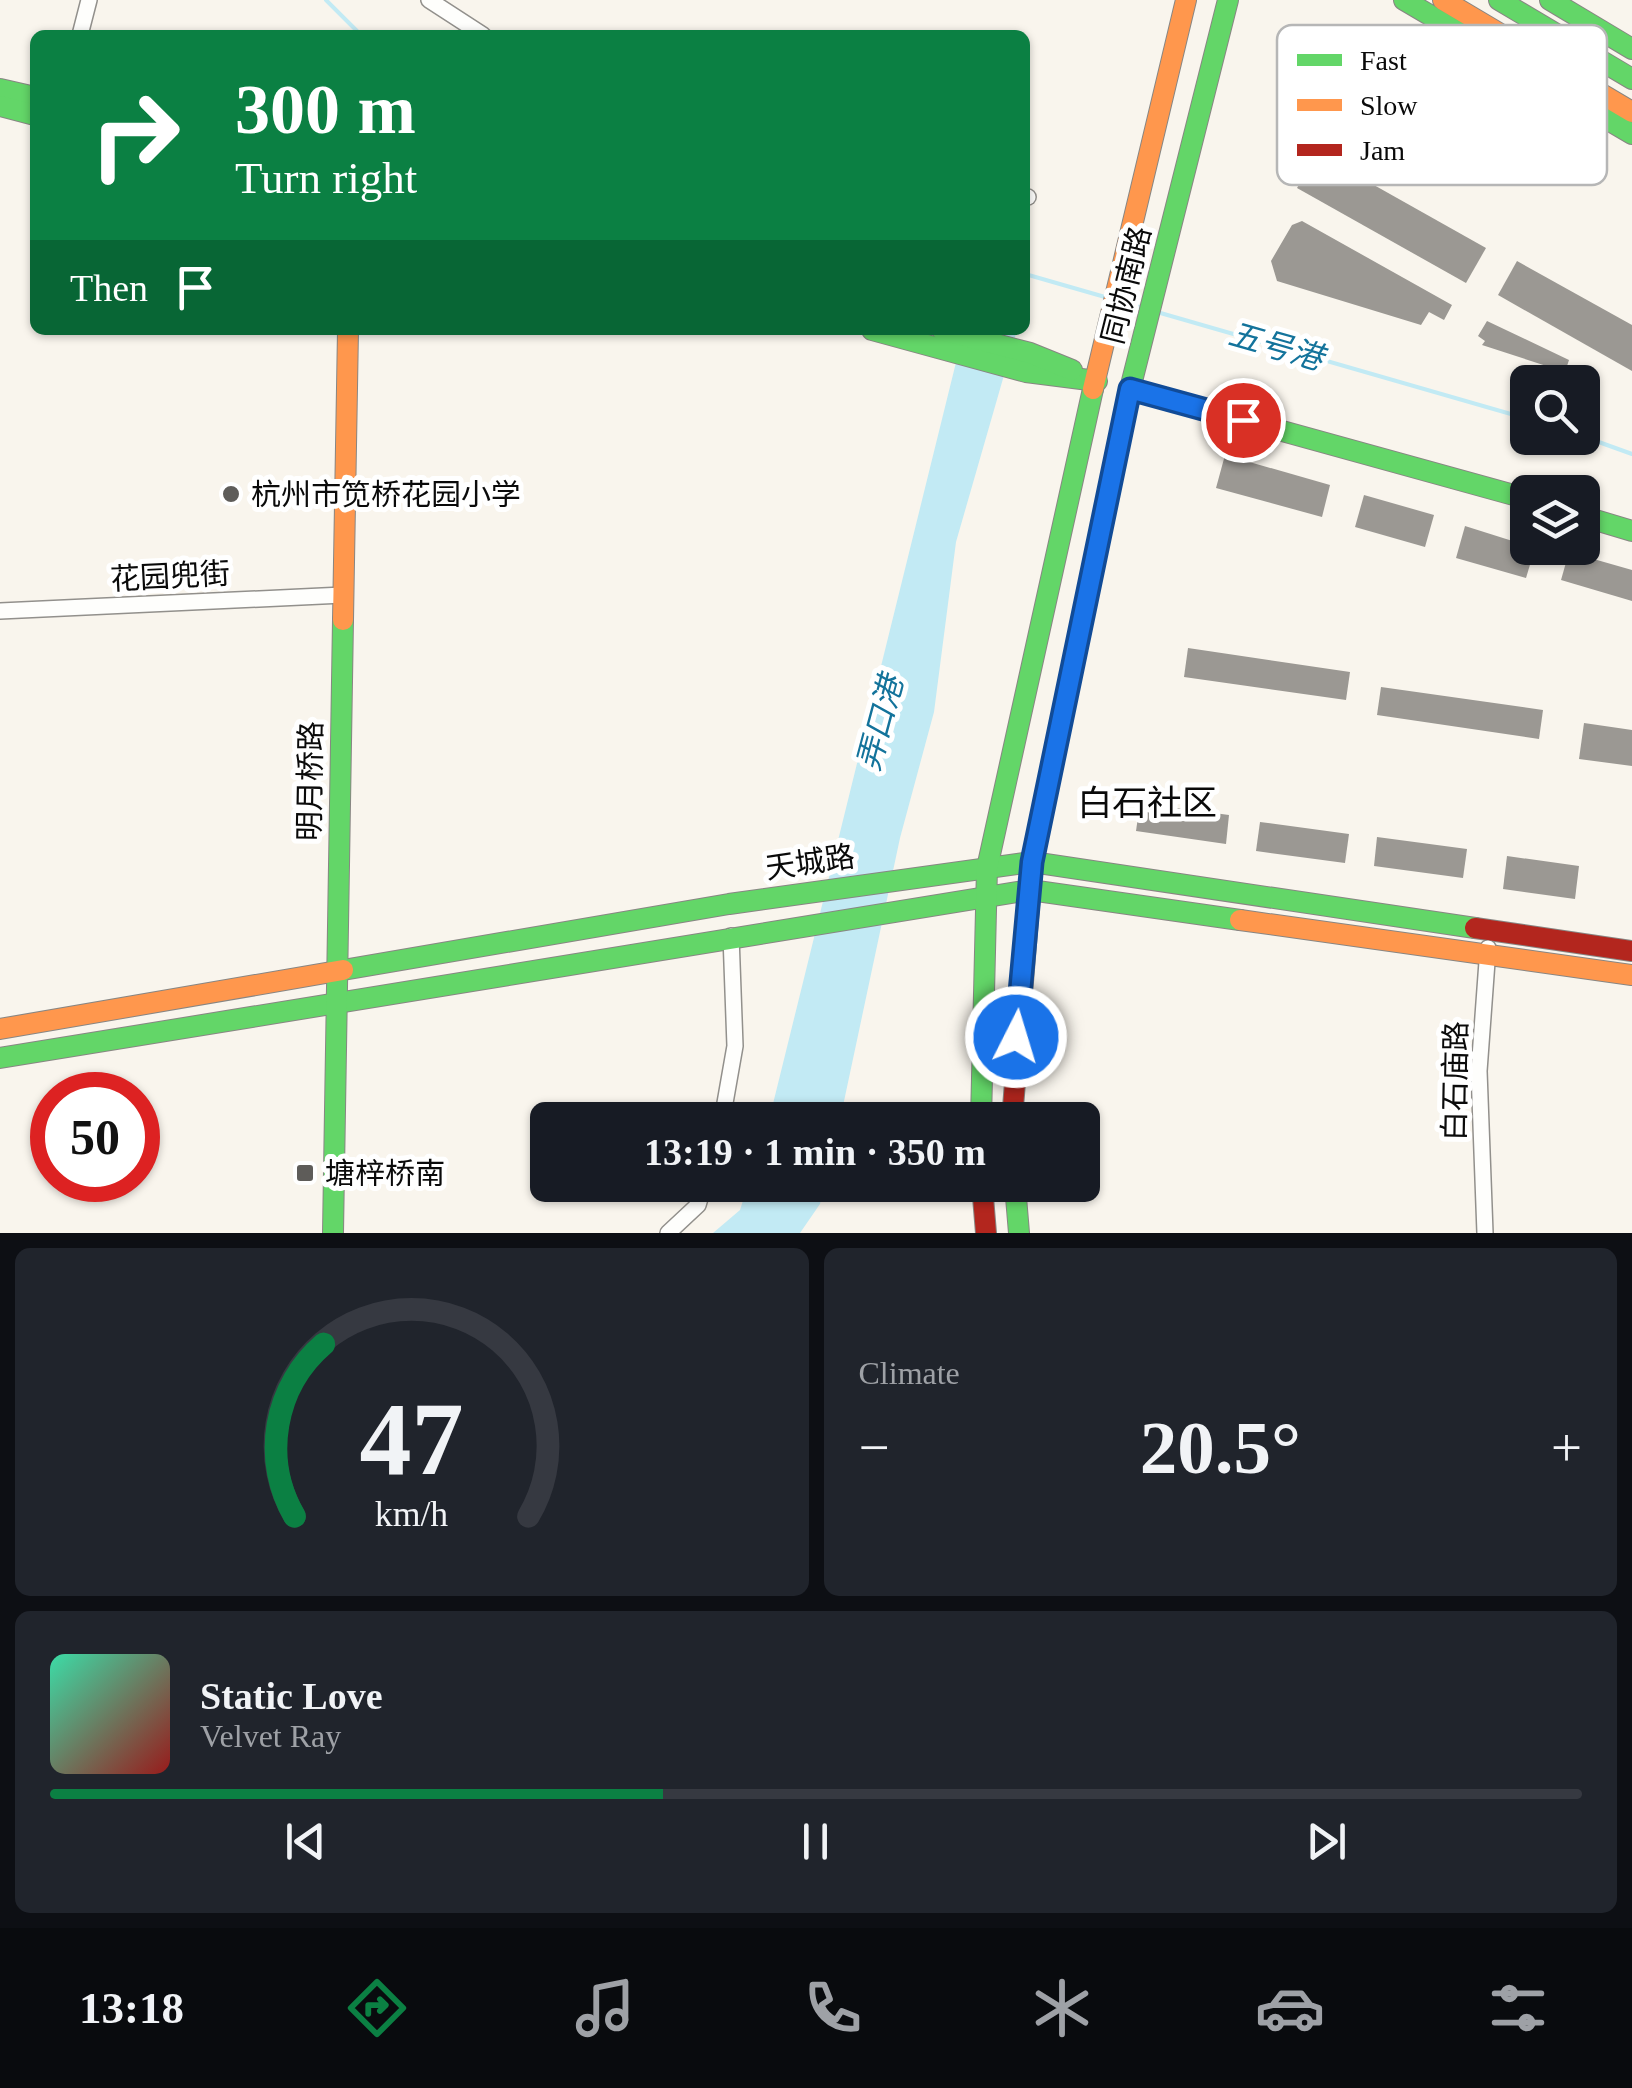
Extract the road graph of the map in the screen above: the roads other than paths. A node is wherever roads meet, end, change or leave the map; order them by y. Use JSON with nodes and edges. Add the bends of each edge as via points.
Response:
{"nodes":[{"id":1,"x":90,"y":0,"type":"edge"},
{"id":2,"x":429,"y":0,"type":"edge"},
{"id":3,"x":1186,"y":0,"type":"edge"},
{"id":4,"x":1228,"y":0,"type":"edge"},
{"id":5,"x":1404,"y":0,"type":"edge"},
{"id":6,"x":1443,"y":0,"type":"edge"},
{"id":7,"x":1500,"y":0,"type":"edge"},
{"id":8,"x":1550,"y":0,"type":"edge"},
{"id":9,"x":1447,"y":25,"type":"edge"},
{"id":10,"x":1485,"y":25,"type":"edge"},
{"id":11,"x":1542,"y":25,"type":"edge"},
{"id":12,"x":1593,"y":25,"type":"edge"},
{"id":13,"x":81,"y":30,"type":"edge"},
{"id":14,"x":476,"y":30,"type":"edge"},
{"id":15,"x":1607,"y":33,"type":"edge"},
{"id":16,"x":1632,"y":48,"type":"edge"},
{"id":17,"x":1607,"y":63,"type":"edge"},
{"id":18,"x":1632,"y":78,"type":"edge"},
{"id":19,"x":0,"y":89,"type":"edge"},
{"id":20,"x":30,"y":96,"type":"edge"},
{"id":21,"x":1607,"y":97,"type":"edge"},
{"id":22,"x":0,"y":106,"type":"edge"},
{"id":23,"x":1632,"y":112,"type":"edge"},
{"id":24,"x":30,"y":115,"type":"edge"},
{"id":25,"x":1607,"y":119,"type":"edge"},
{"id":26,"x":1632,"y":134,"type":"edge"},
{"id":27,"x":348,"y":335,"type":"edge"},
{"id":28,"x":910,"y":335,"type":"edge"},
{"id":29,"x":940,"y":339,"type":"edge"},
{"id":30,"x":1096,"y":381,"type":"junction"},
{"id":31,"x":1130,"y":389,"type":"junction"},
{"id":32,"x":1510,"y":495,"type":"edge"},
{"id":33,"x":1600,"y":521,"type":"edge"},
{"id":34,"x":1632,"y":531,"type":"edge"},
{"id":35,"x":343,"y":595,"type":"junction"},
{"id":36,"x":0,"y":611,"type":"edge"},
{"id":37,"x":1032,"y":862,"type":"junction"},
{"id":38,"x":987,"y":868,"type":"junction"},
{"id":39,"x":1030,"y":890,"type":"junction"},
{"id":40,"x":985,"y":897,"type":"junction"},
{"id":41,"x":1492,"y":931,"type":"junction"},
{"id":42,"x":731,"y":936,"type":"junction"},
{"id":43,"x":1632,"y":951,"type":"edge"},
{"id":44,"x":1487,"y":952,"type":"junction"},
{"id":45,"x":338,"y":970,"type":"junction"},
{"id":46,"x":1632,"y":975,"type":"edge"},
{"id":47,"x":340,"y":1001,"type":"junction"},
{"id":48,"x":0,"y":1030,"type":"edge"},
{"id":49,"x":0,"y":1058,"type":"edge"},
{"id":50,"x":725,"y":1102,"type":"edge"},
{"id":51,"x":981,"y":1102,"type":"edge"},
{"id":52,"x":1013,"y":1102,"type":"edge"},
{"id":53,"x":699,"y":1202,"type":"edge"},
{"id":54,"x":983,"y":1202,"type":"edge"},
{"id":55,"x":1016,"y":1202,"type":"edge"},
{"id":56,"x":333,"y":1233,"type":"edge"},
{"id":57,"x":668,"y":1233,"type":"edge"},
{"id":58,"x":986,"y":1233,"type":"edge"},
{"id":59,"x":1019,"y":1233,"type":"edge"},
{"id":60,"x":1484,"y":1233,"type":"edge"}],
"edges":[{"from":1,"to":13,"type":"street"},
{"from":2,"to":14,"type":"street"},
{"from":3,"to":30,"type":"main road","name":"同协南路"},
{"from":4,"to":31,"type":"main road","name":"同协南路"},
{"from":5,"to":9,"type":"main road"},
{"from":6,"to":10,"type":"main road"},
{"from":7,"to":11,"type":"main road"},
{"from":8,"to":12,"type":"main road"},
{"from":15,"to":16,"type":"main road"},
{"from":17,"to":18,"type":"main road"},
{"from":19,"to":20,"type":"main road"},
{"from":21,"to":23,"type":"main road"},
{"from":22,"to":24,"type":"main road"},
{"from":25,"to":26,"type":"main road"},
{"from":27,"to":35,"type":"main road","name":"明月桥路"},
{"from":28,"to":29,"type":"main road"},
{"from":29,"to":30,"type":"main road"},
{"from":30,"to":38,"type":"main road","name":"同协南路"},
{"from":31,"to":32,"type":"main road"},
{"from":31,"to":37,"type":"main road","name":"同协南路"},
{"from":33,"to":34,"type":"main road"},
{"from":35,"to":36,"type":"street","name":"花园兜街"},
{"from":35,"to":45,"type":"main road","name":"明月桥路"},
{"from":37,"to":38,"type":"main road","name":"天城路"},
{"from":37,"to":39,"type":"main road","name":"同协南路"},
{"from":37,"to":41,"type":"main road","name":"天城路"},
{"from":38,"to":40,"type":"main road","name":"同协南路"},
{"from":38,"to":45,"type":"main road","name":"天城路"},
{"from":39,"to":40,"type":"main road","name":"天城路"},
{"from":39,"to":44,"type":"main road","name":"天城路"},
{"from":39,"to":52,"type":"main road","name":"同协南路"},
{"from":40,"to":42,"type":"main road","name":"天城路"},
{"from":40,"to":51,"type":"main road","name":"同协南路"},
{"from":41,"to":43,"type":"main road","name":"天城路"},
{"from":41,"to":44,"type":"street","name":"白石庙路"},
{"from":42,"to":47,"type":"main road","name":"天城路"},
{"from":42,"to":50,"type":"street","via":[[735,1046]]},
{"from":44,"to":46,"type":"main road","name":"天城路"},
{"from":44,"to":60,"type":"street","name":"白石庙路","via":[[1479,1071]]},
{"from":45,"to":47,"type":"main road","name":"明月桥路"},
{"from":45,"to":48,"type":"main road","name":"天城路"},
{"from":47,"to":49,"type":"main road","name":"天城路"},
{"from":47,"to":56,"type":"main road","name":"明月桥路"},
{"from":53,"to":57,"type":"street"},
{"from":54,"to":58,"type":"main road"},
{"from":55,"to":59,"type":"main road"}]}
